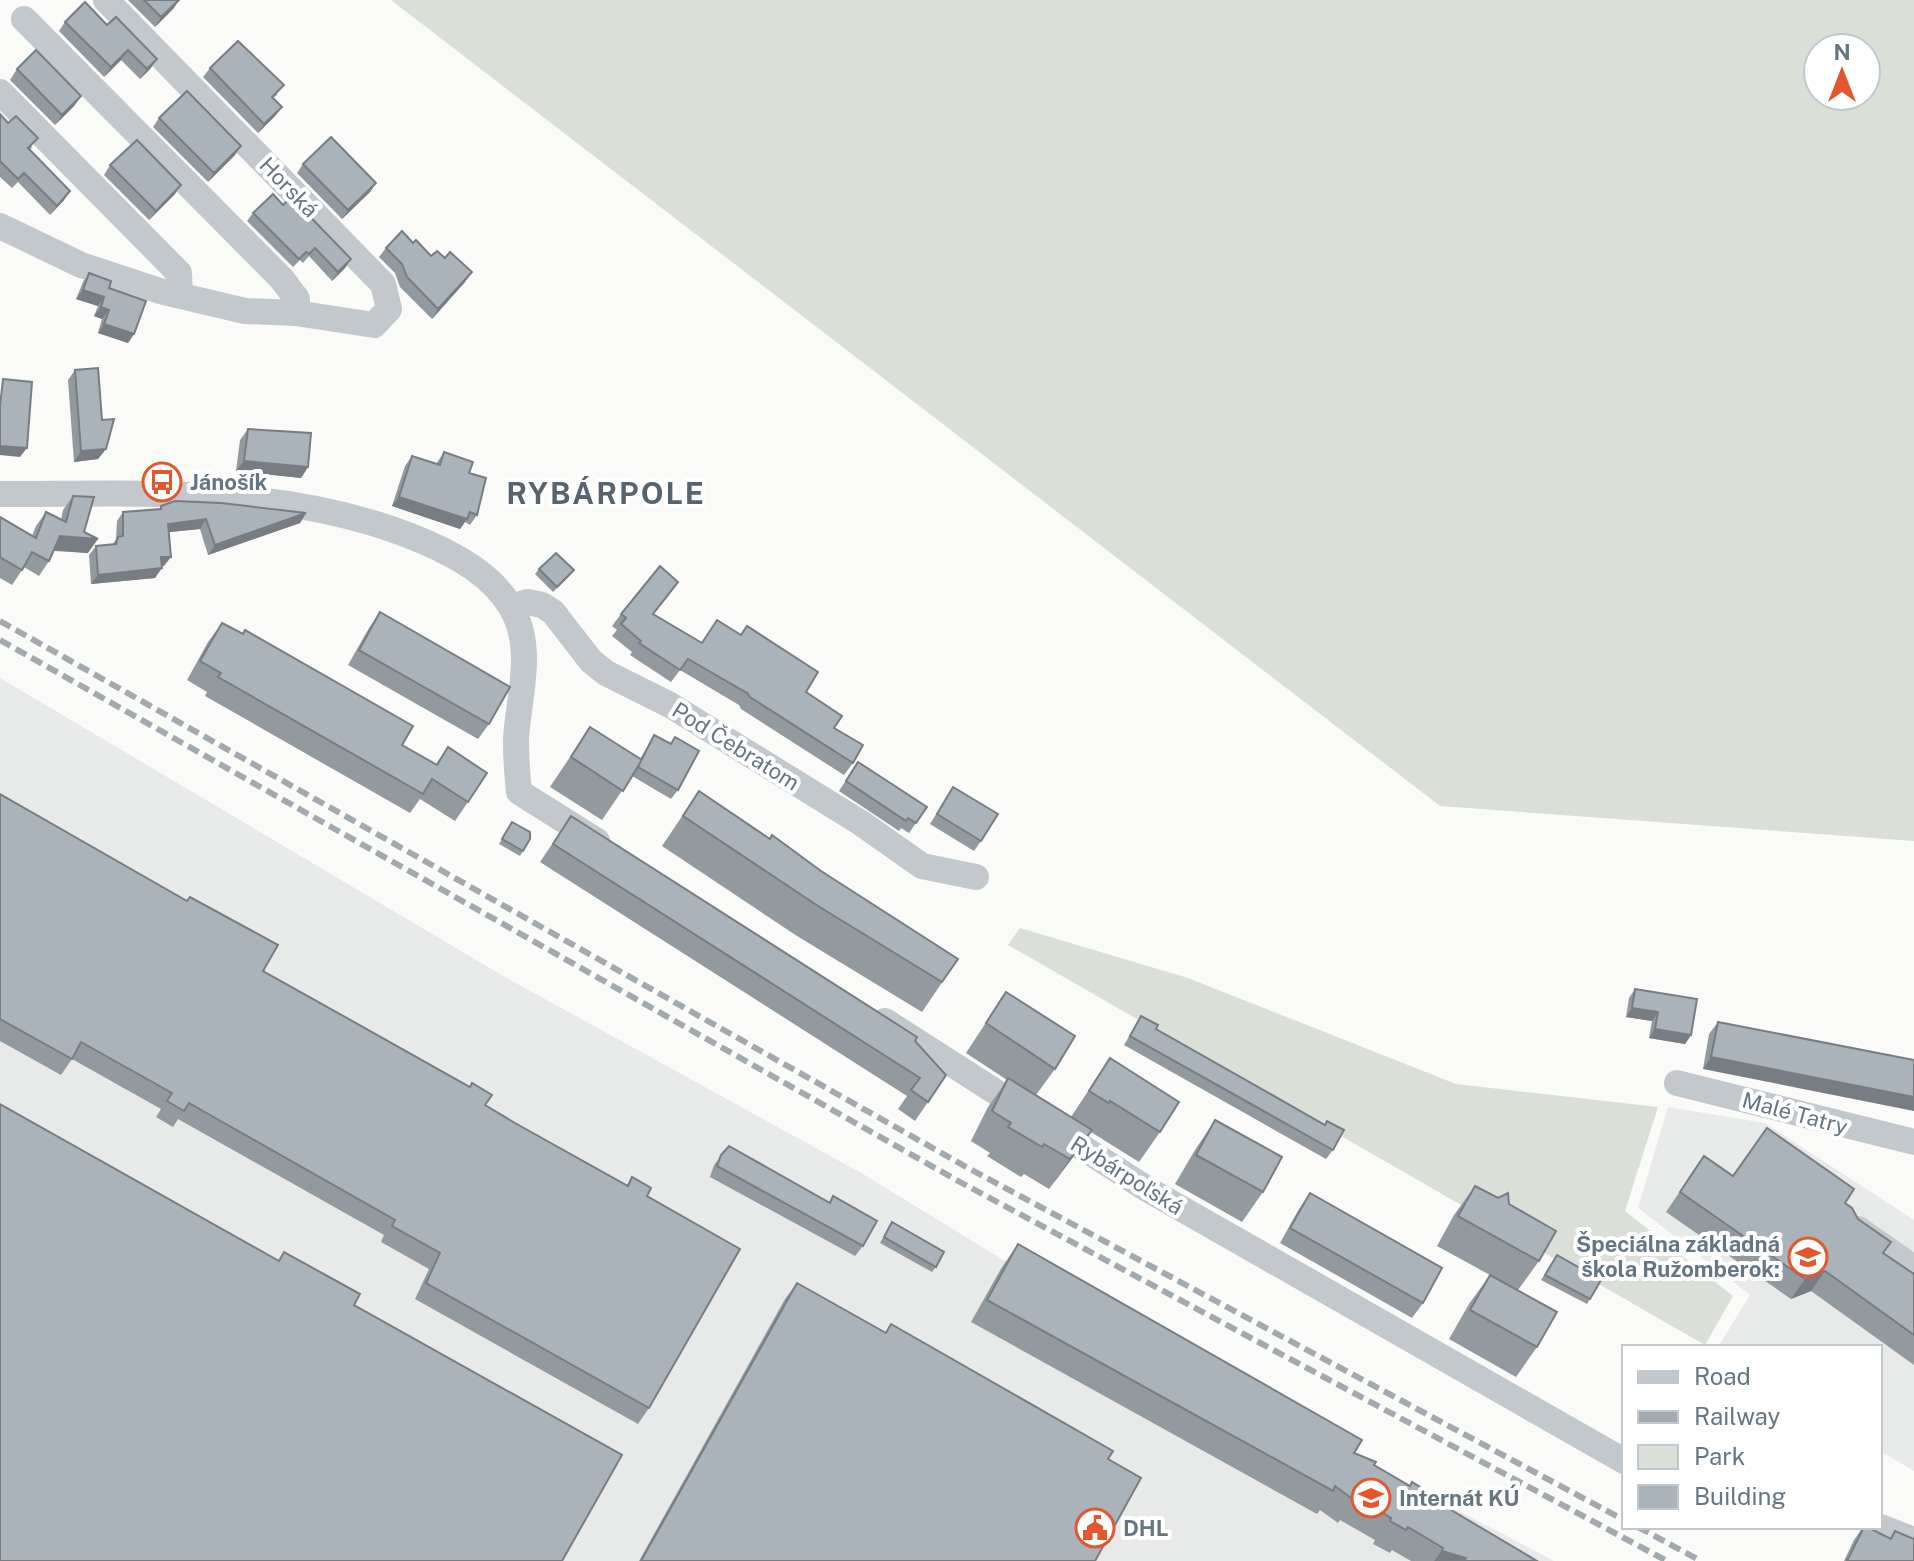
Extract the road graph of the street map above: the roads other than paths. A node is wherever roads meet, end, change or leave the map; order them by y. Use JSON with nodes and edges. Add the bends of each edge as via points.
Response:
{"nodes":[{"id":1,"x":106,"y":0,"type":"edge"},
{"id":2,"x":24,"y":19,"type":"dead end"},
{"id":3,"x":0,"y":92,"type":"edge"},
{"id":4,"x":0,"y":226,"type":"edge"},
{"id":5,"x":180,"y":295,"type":"junction"},
{"id":6,"x":296,"y":313,"type":"junction"},
{"id":7,"x":0,"y":494,"type":"edge"},
{"id":8,"x":512,"y":607,"type":"junction"},
{"id":9,"x":620,"y":856,"type":"edge"},
{"id":10,"x":976,"y":877,"type":"dead end"},
{"id":11,"x":858,"y":1005,"type":"edge"},
{"id":12,"x":1677,"y":1083,"type":"dead end"},
{"id":13,"x":1914,"y":1142,"type":"edge"},
{"id":14,"x":1853,"y":1226,"type":"edge"},
{"id":15,"x":1914,"y":1268,"type":"edge"},
{"id":16,"x":1622,"y":1460,"type":"edge"},
{"id":17,"x":1882,"y":1528,"type":"edge"},
{"id":18,"x":1914,"y":1540,"type":"edge"}],
"edges":[{"from":1,"to":6,"type":"street","name":"Horská","via":[[383,284],[389,309],[374,325]]},
{"from":2,"to":6,"type":"street","via":[[281,278],[297,299]]},
{"from":3,"to":5,"type":"street","via":[[179,273]]},
{"from":4,"to":5,"type":"street","name":"Horská","via":[[81,265]]},
{"from":5,"to":6,"type":"street","name":"Horská","via":[[245,311]]},
{"from":7,"to":8,"type":"street","via":[[218,496],[345,515],[406,534],[457,558],[496,587]]},
{"from":8,"to":9,"type":"street","via":[[524,673],[516,735],[519,792]]},
{"from":8,"to":10,"type":"street","name":"Pod Čebratom","via":[[542,605],[606,673],[670,705],[922,866]]},
{"from":11,"to":16,"type":"street","name":"Rybárpoľská","via":[[1147,1189]]},
{"from":12,"to":13,"type":"street","name":"Malé Tatry"},
{"from":14,"to":15,"type":"street"},
{"from":17,"to":18,"type":"street"}]}
